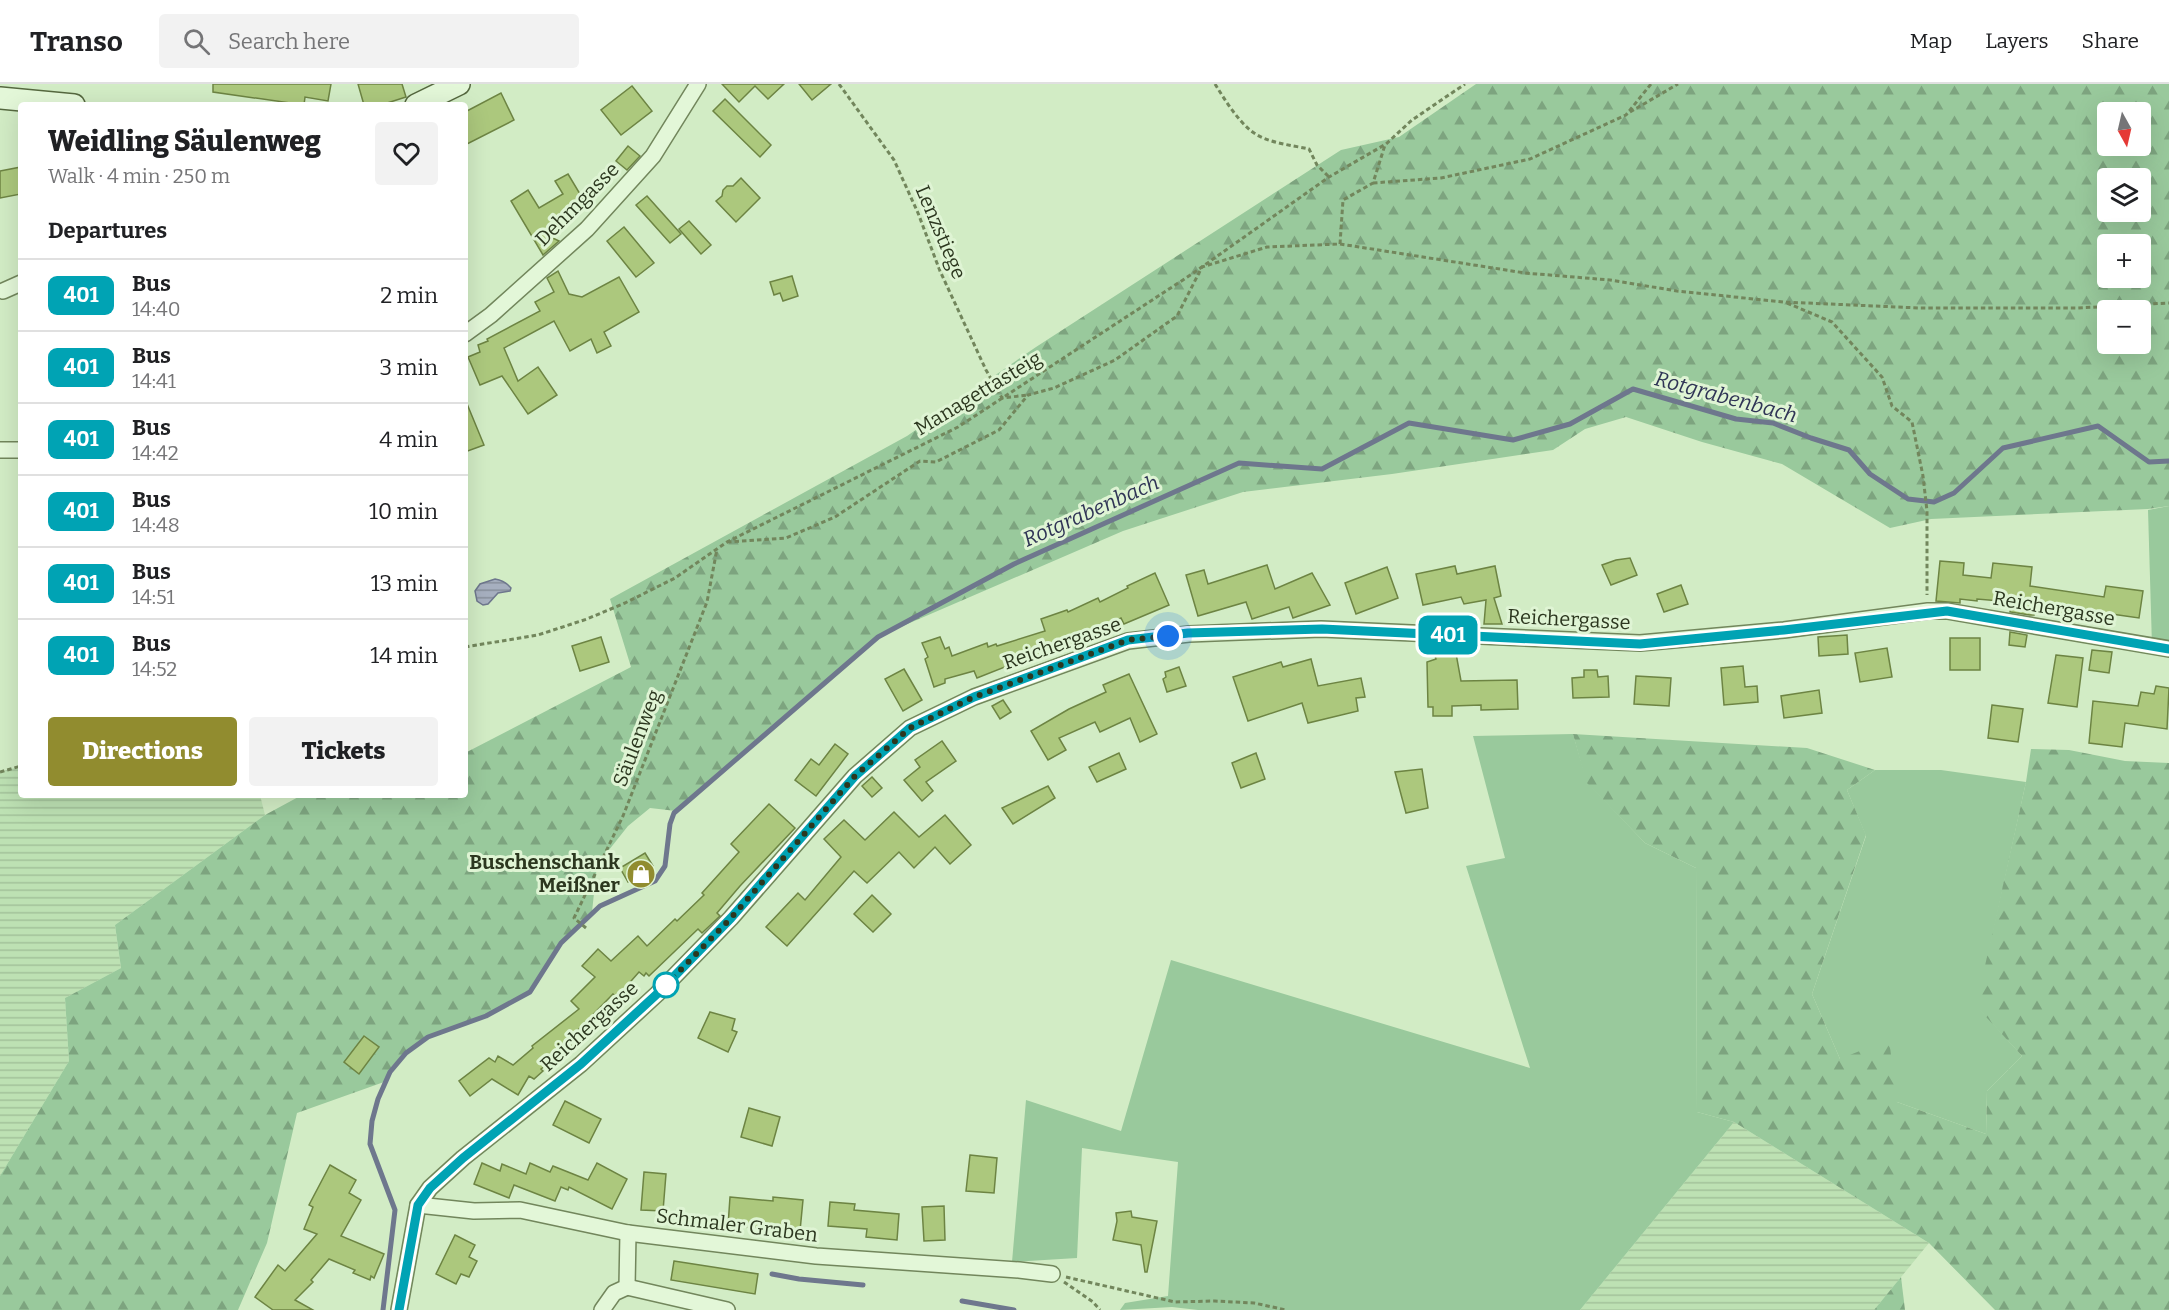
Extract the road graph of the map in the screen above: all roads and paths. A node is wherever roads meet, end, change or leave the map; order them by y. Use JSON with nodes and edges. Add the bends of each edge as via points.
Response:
{"nodes":[{"id":1,"x":459,"y":84,"type":"edge"},
{"id":2,"x":698,"y":84,"type":"edge"},
{"id":3,"x":839,"y":84,"type":"edge"},
{"id":4,"x":1215,"y":84,"type":"edge"},
{"id":5,"x":1465,"y":84,"type":"edge"},
{"id":6,"x":1651,"y":84,"type":"edge"},
{"id":7,"x":1677,"y":84,"type":"edge"},
{"id":8,"x":0,"y":98,"type":"edge"},
{"id":9,"x":42,"y":102,"type":"edge"},
{"id":10,"x":422,"y":102,"type":"edge"},
{"id":11,"x":1626,"y":115,"type":"junction"},
{"id":12,"x":1386,"y":144,"type":"junction"},
{"id":13,"x":1329,"y":177,"type":"junction"},
{"id":14,"x":1373,"y":183,"type":"junction"},
{"id":15,"x":1340,"y":244,"type":"junction"},
{"id":16,"x":1203,"y":267,"type":"junction"},
{"id":17,"x":18,"y":284,"type":"edge"},
{"id":18,"x":3,"y":291,"type":"dead end"},
{"id":19,"x":1783,"y":302,"type":"junction"},
{"id":20,"x":2169,"y":303,"type":"edge"},
{"id":21,"x":468,"y":332,"type":"edge"},
{"id":22,"x":1028,"y":394,"type":"junction"},
{"id":23,"x":1002,"y":398,"type":"junction"},
{"id":24,"x":0,"y":450,"type":"edge"},
{"id":25,"x":18,"y":450,"type":"edge"},
{"id":26,"x":728,"y":542,"type":"junction"},
{"id":27,"x":717,"y":549,"type":"junction"},
{"id":28,"x":1928,"y":612,"type":"junction"},
{"id":29,"x":468,"y":647,"type":"edge"},
{"id":30,"x":2169,"y":649,"type":"edge"},
{"id":31,"x":18,"y":767,"type":"edge"},
{"id":32,"x":0,"y":772,"type":"edge"},
{"id":33,"x":586,"y":928,"type":"dead end"},
{"id":34,"x":418,"y":1205,"type":"junction"},
{"id":35,"x":628,"y":1233,"type":"junction"},
{"id":36,"x":1052,"y":1274,"type":"junction"},
{"id":37,"x":627,"y":1287,"type":"junction"},
{"id":38,"x":399,"y":1310,"type":"edge"},
{"id":39,"x":602,"y":1310,"type":"edge"},
{"id":40,"x":727,"y":1310,"type":"edge"},
{"id":41,"x":1100,"y":1310,"type":"edge"},
{"id":42,"x":1286,"y":1310,"type":"edge"}],
"edges":[{"from":1,"to":10,"type":"main road"},
{"from":2,"to":21,"type":"street","name":"Dehmgasse","via":[[653,156],[587,229]]},
{"from":3,"to":23,"type":"path","name":"Lenzstiege","via":[[894,160],[940,271]]},
{"from":4,"to":13,"type":"path","via":[[1251,131],[1309,149]]},
{"from":5,"to":12,"type":"path","name":"Managettasteig","via":[[1412,120]]},
{"from":6,"to":11,"type":"path"},
{"from":7,"to":11,"type":"path"},
{"from":8,"to":9,"type":"main road"},
{"from":11,"to":14,"type":"path","via":[[1530,159],[1441,178]]},
{"from":12,"to":13,"type":"path","name":"Managettasteig"},
{"from":12,"to":14,"type":"path"},
{"from":13,"to":16,"type":"path","name":"Managettasteig"},
{"from":14,"to":15,"type":"path","via":[[1343,200]]},
{"from":15,"to":16,"type":"path","via":[[1267,247]]},
{"from":15,"to":19,"type":"path","via":[[1525,273]]},
{"from":16,"to":22,"type":"path","via":[[1177,316],[1115,360],[1054,388]]},
{"from":16,"to":23,"type":"path","name":"Managettasteig"},
{"from":17,"to":18,"type":"street"},
{"from":19,"to":20,"type":"path","via":[[1920,308],[2078,308]]},
{"from":19,"to":28,"type":"path","via":[[1832,322],[1882,377],[1892,406],[1912,422],[1927,512]]},
{"from":22,"to":23,"type":"path"},
{"from":22,"to":26,"type":"path","via":[[999,430],[936,462],[920,461],[835,517],[786,538]]},
{"from":23,"to":26,"type":"path","name":"Managettasteig","via":[[958,427]]},
{"from":24,"to":25,"type":"street"},
{"from":26,"to":27,"type":"path","name":"Managettasteig"},
{"from":27,"to":29,"type":"path","name":"Managettasteig","via":[[675,578],[587,619],[538,635]]},
{"from":27,"to":33,"type":"path","name":"Säulenweg","via":[[707,602],[623,816],[574,918]]},
{"from":28,"to":30,"type":"street","name":"Reichergasse","via":[[1947,611]]},
{"from":28,"to":34,"type":"street","name":"Reichergasse","via":[[1640,644],[1322,629],[1188,633],[1128,640],[974,697],[910,728],[855,776],[731,918],[667,984],[581,1064],[463,1158],[430,1188]]},
{"from":31,"to":32,"type":"path"},
{"from":34,"to":35,"type":"street","name":"Schmaler Graben","via":[[474,1211],[520,1210]]},
{"from":34,"to":38,"type":"street","name":"Reichergasse"},
{"from":35,"to":36,"type":"street","name":"Schmaler Graben","via":[[816,1256]]},
{"from":35,"to":37,"type":"street"},
{"from":36,"to":41,"type":"path"},
{"from":36,"to":42,"type":"path","via":[[1175,1302],[1254,1303]]},
{"from":37,"to":39,"type":"street","via":[[614,1293]]},
{"from":37,"to":40,"type":"street"}]}
